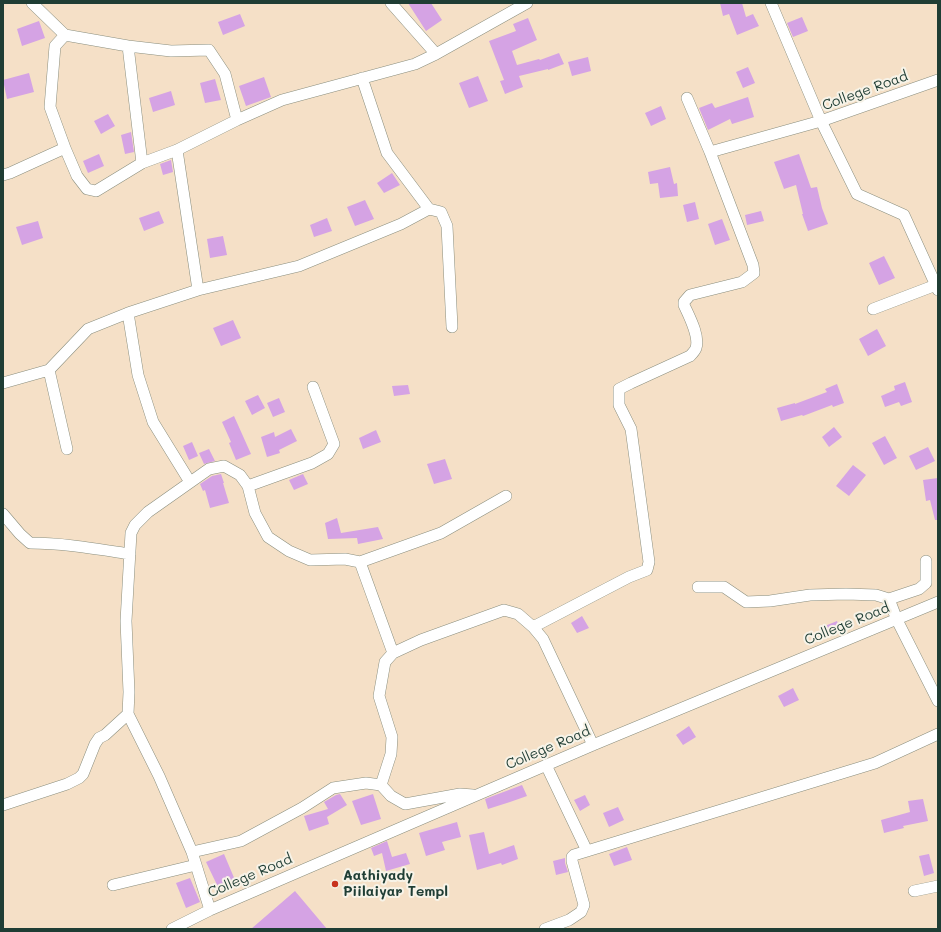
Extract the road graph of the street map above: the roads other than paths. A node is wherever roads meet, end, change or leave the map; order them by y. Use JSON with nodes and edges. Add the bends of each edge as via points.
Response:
{"nodes":[{"id":1,"x":32,"y":3,"type":"edge"},
{"id":2,"x":391,"y":3,"type":"edge"},
{"id":3,"x":527,"y":3,"type":"edge"},
{"id":4,"x":771,"y":3,"type":"edge"},
{"id":5,"x":65,"y":35,"type":"junction"},
{"id":6,"x":128,"y":46,"type":"junction"},
{"id":7,"x":436,"y":54,"type":"junction"},
{"id":8,"x":362,"y":78,"type":"junction"},
{"id":9,"x":938,"y":80,"type":"edge"},
{"id":10,"x":687,"y":98,"type":"dead end"},
{"id":11,"x":237,"y":120,"type":"junction"},
{"id":12,"x":821,"y":120,"type":"junction"},
{"id":13,"x":65,"y":148,"type":"junction"},
{"id":14,"x":177,"y":150,"type":"junction"},
{"id":15,"x":710,"y":152,"type":"junction"},
{"id":16,"x":142,"y":163,"type":"junction"},
{"id":17,"x":3,"y":175,"type":"edge"},
{"id":18,"x":429,"y":209,"type":"junction"},
{"id":19,"x":937,"y":288,"type":"edge"},
{"id":20,"x":198,"y":290,"type":"junction"},
{"id":21,"x":873,"y":309,"type":"dead end"},
{"id":22,"x":128,"y":314,"type":"junction"},
{"id":23,"x":452,"y":327,"type":"dead end"},
{"id":24,"x":49,"y":370,"type":"junction"},
{"id":25,"x":3,"y":383,"type":"edge"},
{"id":26,"x":313,"y":388,"type":"dead end"},
{"id":27,"x":67,"y":449,"type":"dead end"},
{"id":28,"x":190,"y":482,"type":"junction"},
{"id":29,"x":248,"y":486,"type":"junction"},
{"id":30,"x":506,"y":496,"type":"dead end"},
{"id":31,"x":3,"y":514,"type":"edge"},
{"id":32,"x":130,"y":554,"type":"junction"},
{"id":33,"x":926,"y":561,"type":"dead end"},
{"id":34,"x":360,"y":562,"type":"junction"},
{"id":35,"x":698,"y":587,"type":"dead end"},
{"id":36,"x":889,"y":599,"type":"junction"},
{"id":37,"x":938,"y":602,"type":"edge"},
{"id":38,"x":897,"y":620,"type":"junction"},
{"id":39,"x":533,"y":627,"type":"junction"},
{"id":40,"x":393,"y":653,"type":"junction"},
{"id":41,"x":938,"y":701,"type":"edge"},
{"id":42,"x":128,"y":714,"type":"junction"},
{"id":43,"x":938,"y":734,"type":"edge"},
{"id":44,"x":593,"y":745,"type":"junction"},
{"id":45,"x":546,"y":765,"type":"junction"},
{"id":46,"x":381,"y":785,"type":"junction"},
{"id":47,"x":475,"y":796,"type":"junction"},
{"id":48,"x":3,"y":805,"type":"edge"},
{"id":49,"x":587,"y":851,"type":"junction"},
{"id":50,"x":192,"y":852,"type":"junction"},
{"id":51,"x":196,"y":865,"type":"junction"},
{"id":52,"x":113,"y":885,"type":"dead end"},
{"id":53,"x":938,"y":886,"type":"edge"},
{"id":54,"x":914,"y":891,"type":"dead end"},
{"id":55,"x":210,"y":910,"type":"junction"},
{"id":56,"x":172,"y":929,"type":"edge"},
{"id":57,"x":545,"y":929,"type":"edge"}],
"edges":[{"from":1,"to":5,"type":"street"},
{"from":2,"to":7,"type":"street"},
{"from":3,"to":7,"type":"street"},
{"from":4,"to":12,"type":"street"},
{"from":5,"to":6,"type":"street"},
{"from":5,"to":13,"type":"street","via":[[55,46],[50,107]]},
{"from":6,"to":11,"type":"street","via":[[171,51],[209,50],[225,74]]},
{"from":6,"to":16,"type":"street"},
{"from":7,"to":8,"type":"street","via":[[415,64]]},
{"from":8,"to":11,"type":"street","via":[[282,100]]},
{"from":8,"to":18,"type":"street","via":[[387,153]]},
{"from":9,"to":12,"type":"street","name":"College Road"},
{"from":10,"to":15,"type":"street"},
{"from":11,"to":14,"type":"street"},
{"from":12,"to":15,"type":"street"},
{"from":12,"to":19,"type":"street","name":"College Road","via":[[857,194],[904,215]]},
{"from":13,"to":16,"type":"street","via":[[77,176],[87,189],[96,191]]},
{"from":13,"to":17,"type":"street"},
{"from":14,"to":16,"type":"street"},
{"from":14,"to":20,"type":"street"},
{"from":15,"to":39,"type":"street","via":[[754,265],[754,273],[742,282],[690,295],[684,302],[696,336],[696,348],[690,356],[619,389],[619,405],[631,429],[650,562],[646,570]]},
{"from":18,"to":20,"type":"street","via":[[401,224],[299,266]]},
{"from":18,"to":23,"type":"street","via":[[442,212],[447,226]]},
{"from":19,"to":21,"type":"street"},
{"from":20,"to":22,"type":"street"},
{"from":22,"to":24,"type":"street","via":[[88,330]]},
{"from":22,"to":28,"type":"street","via":[[138,375],[153,422]]},
{"from":24,"to":25,"type":"street"},
{"from":24,"to":27,"type":"street"},
{"from":26,"to":29,"type":"street","via":[[334,444],[328,454]]},
{"from":28,"to":29,"type":"street","via":[[209,469],[224,466],[240,475]]},
{"from":28,"to":32,"type":"street","via":[[148,512],[135,525],[131,533]]},
{"from":29,"to":34,"type":"street","via":[[255,513],[268,538],[310,560],[345,559]]},
{"from":30,"to":34,"type":"street","via":[[441,533]]},
{"from":31,"to":32,"type":"street","via":[[30,543],[78,546]]},
{"from":32,"to":42,"type":"street","via":[[126,621]]},
{"from":33,"to":36,"type":"street","via":[[926,583],[919,589]]},
{"from":34,"to":40,"type":"street"},
{"from":35,"to":36,"type":"street","via":[[724,587],[746,602],[846,594],[876,595]]},
{"from":36,"to":38,"type":"street"},
{"from":37,"to":38,"type":"street","name":"College Road"},
{"from":38,"to":41,"type":"street"},
{"from":38,"to":44,"type":"street","name":"College Road"},
{"from":39,"to":40,"type":"street","via":[[518,614],[504,610],[421,640]]},
{"from":39,"to":44,"type":"street","via":[[543,639]]},
{"from":40,"to":46,"type":"street","via":[[385,662],[379,696],[392,737],[391,754]]},
{"from":42,"to":48,"type":"street","via":[[95,744],[84,774],[79,778]]},
{"from":42,"to":50,"type":"street","via":[[159,776]]},
{"from":43,"to":49,"type":"street","via":[[875,763]]},
{"from":44,"to":45,"type":"street","name":"College Road"},
{"from":45,"to":47,"type":"street","name":"College Road"},
{"from":45,"to":49,"type":"street"},
{"from":46,"to":47,"type":"street","via":[[391,796],[405,804],[460,794]]},
{"from":46,"to":50,"type":"street","via":[[366,783],[333,788],[241,841]]},
{"from":47,"to":55,"type":"street","name":"College Road"},
{"from":49,"to":57,"type":"street","via":[[572,857],[584,905],[581,912],[569,920]]},
{"from":50,"to":51,"type":"street"},
{"from":51,"to":52,"type":"street"},
{"from":51,"to":55,"type":"street"},
{"from":53,"to":54,"type":"street"},
{"from":55,"to":56,"type":"street","name":"College Road"}]}
